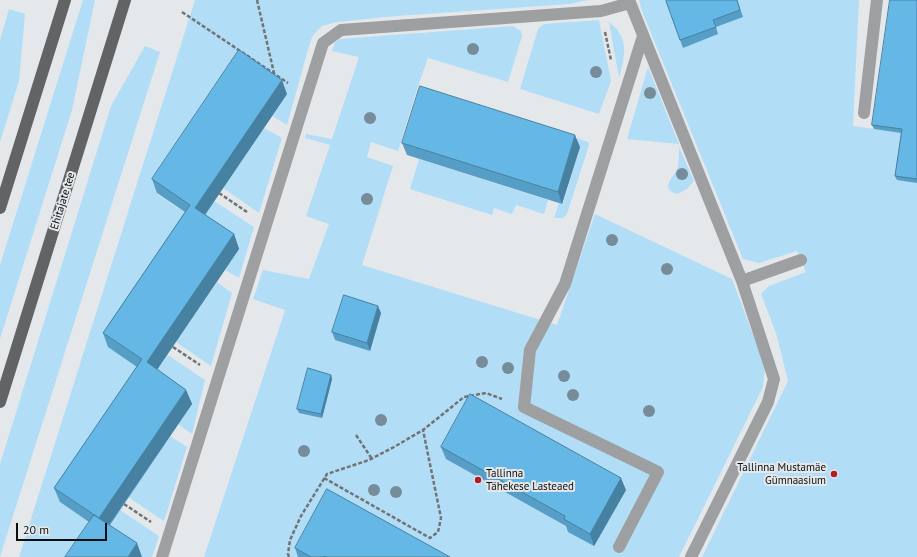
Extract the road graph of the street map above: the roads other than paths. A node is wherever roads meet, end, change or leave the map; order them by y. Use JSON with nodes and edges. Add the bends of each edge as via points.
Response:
{"nodes":[{"id":1,"x":66,"y":0,"type":"edge"},
{"id":2,"x":125,"y":0,"type":"edge"},
{"id":3,"x":877,"y":0,"type":"edge"},
{"id":4,"x":630,"y":1,"type":"edge"},
{"id":5,"x":643,"y":36,"type":"junction"},
{"id":6,"x":864,"y":113,"type":"dead end"},
{"id":7,"x":0,"y":208,"type":"edge"},
{"id":8,"x":801,"y":260,"type":"dead end"},
{"id":9,"x":742,"y":281,"type":"junction"},
{"id":10,"x":0,"y":402,"type":"edge"},
{"id":11,"x":619,"y":547,"type":"dead end"},
{"id":12,"x":162,"y":557,"type":"edge"},
{"id":13,"x":691,"y":557,"type":"edge"}],
"edges":[{"from":1,"to":7,"type":"main road"},
{"from":2,"to":10,"type":"main road","name":"Ehitajate tee"},
{"from":3,"to":6,"type":"street"},
{"from":4,"to":5,"type":"street"},
{"from":4,"to":12,"type":"street","via":[[601,11],[341,30],[323,44]]},
{"from":5,"to":9,"type":"street"},
{"from":5,"to":11,"type":"street","via":[[566,284],[530,350],[524,407],[658,472]]},
{"from":8,"to":9,"type":"street"},
{"from":9,"to":13,"type":"street","via":[[774,379],[768,402]]}]}
